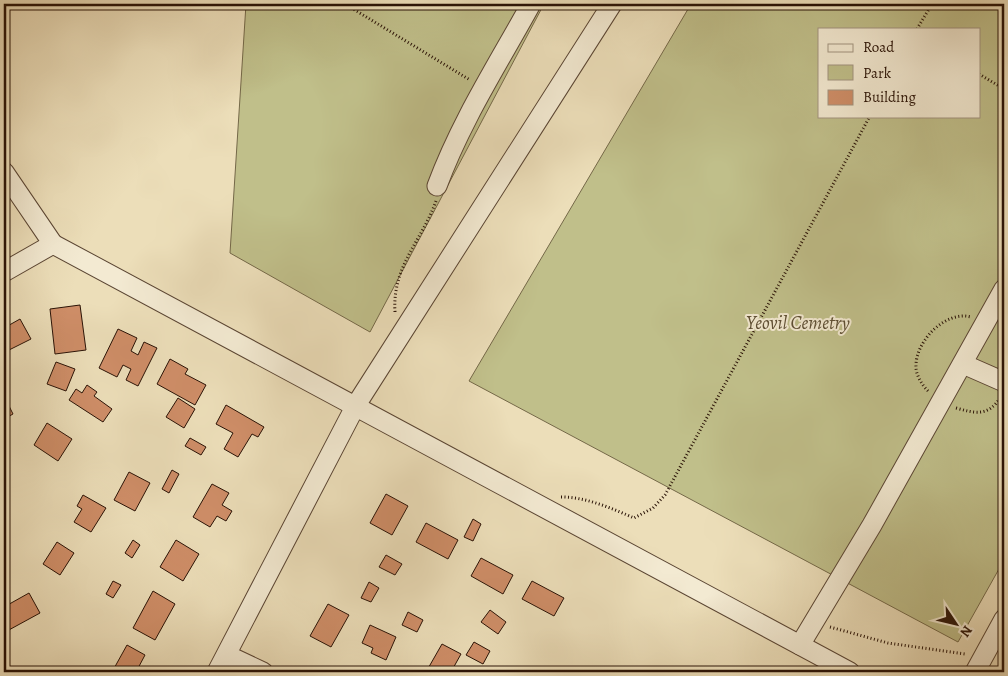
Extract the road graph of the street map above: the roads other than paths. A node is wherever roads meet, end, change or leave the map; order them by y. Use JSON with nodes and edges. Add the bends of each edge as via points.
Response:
{"nodes":[{"id":1,"x":531,"y":4,"type":"edge"},
{"id":2,"x":612,"y":4,"type":"edge"},
{"id":3,"x":4,"y":172,"type":"edge"},
{"id":4,"x":437,"y":186,"type":"road end"},
{"id":5,"x":53,"y":244,"type":"junction"},
{"id":6,"x":4,"y":272,"type":"edge"},
{"id":7,"x":1004,"y":289,"type":"edge"},
{"id":8,"x":963,"y":364,"type":"junction"},
{"id":9,"x":1004,"y":382,"type":"edge"},
{"id":10,"x":356,"y":405,"type":"junction"},
{"id":11,"x":1004,"y":618,"type":"edge"},
{"id":12,"x":800,"y":645,"type":"junction"},
{"id":13,"x":227,"y":656,"type":"junction"},
{"id":14,"x":979,"y":664,"type":"edge"},
{"id":15,"x":217,"y":672,"type":"edge"},
{"id":16,"x":263,"y":672,"type":"edge"},
{"id":17,"x":850,"y":672,"type":"edge"}],
"edges":[{"from":1,"to":4,"type":"street","via":[[482,88],[452,147]]},
{"from":2,"to":10,"type":"street"},
{"from":3,"to":5,"type":"street"},
{"from":5,"to":6,"type":"street"},
{"from":5,"to":10,"type":"street"},
{"from":7,"to":8,"type":"street"},
{"from":8,"to":9,"type":"street"},
{"from":8,"to":12,"type":"street"},
{"from":10,"to":12,"type":"street"},
{"from":10,"to":13,"type":"street"},
{"from":11,"to":14,"type":"street"},
{"from":12,"to":17,"type":"street"},
{"from":13,"to":15,"type":"street"},
{"from":13,"to":16,"type":"street"}]}
